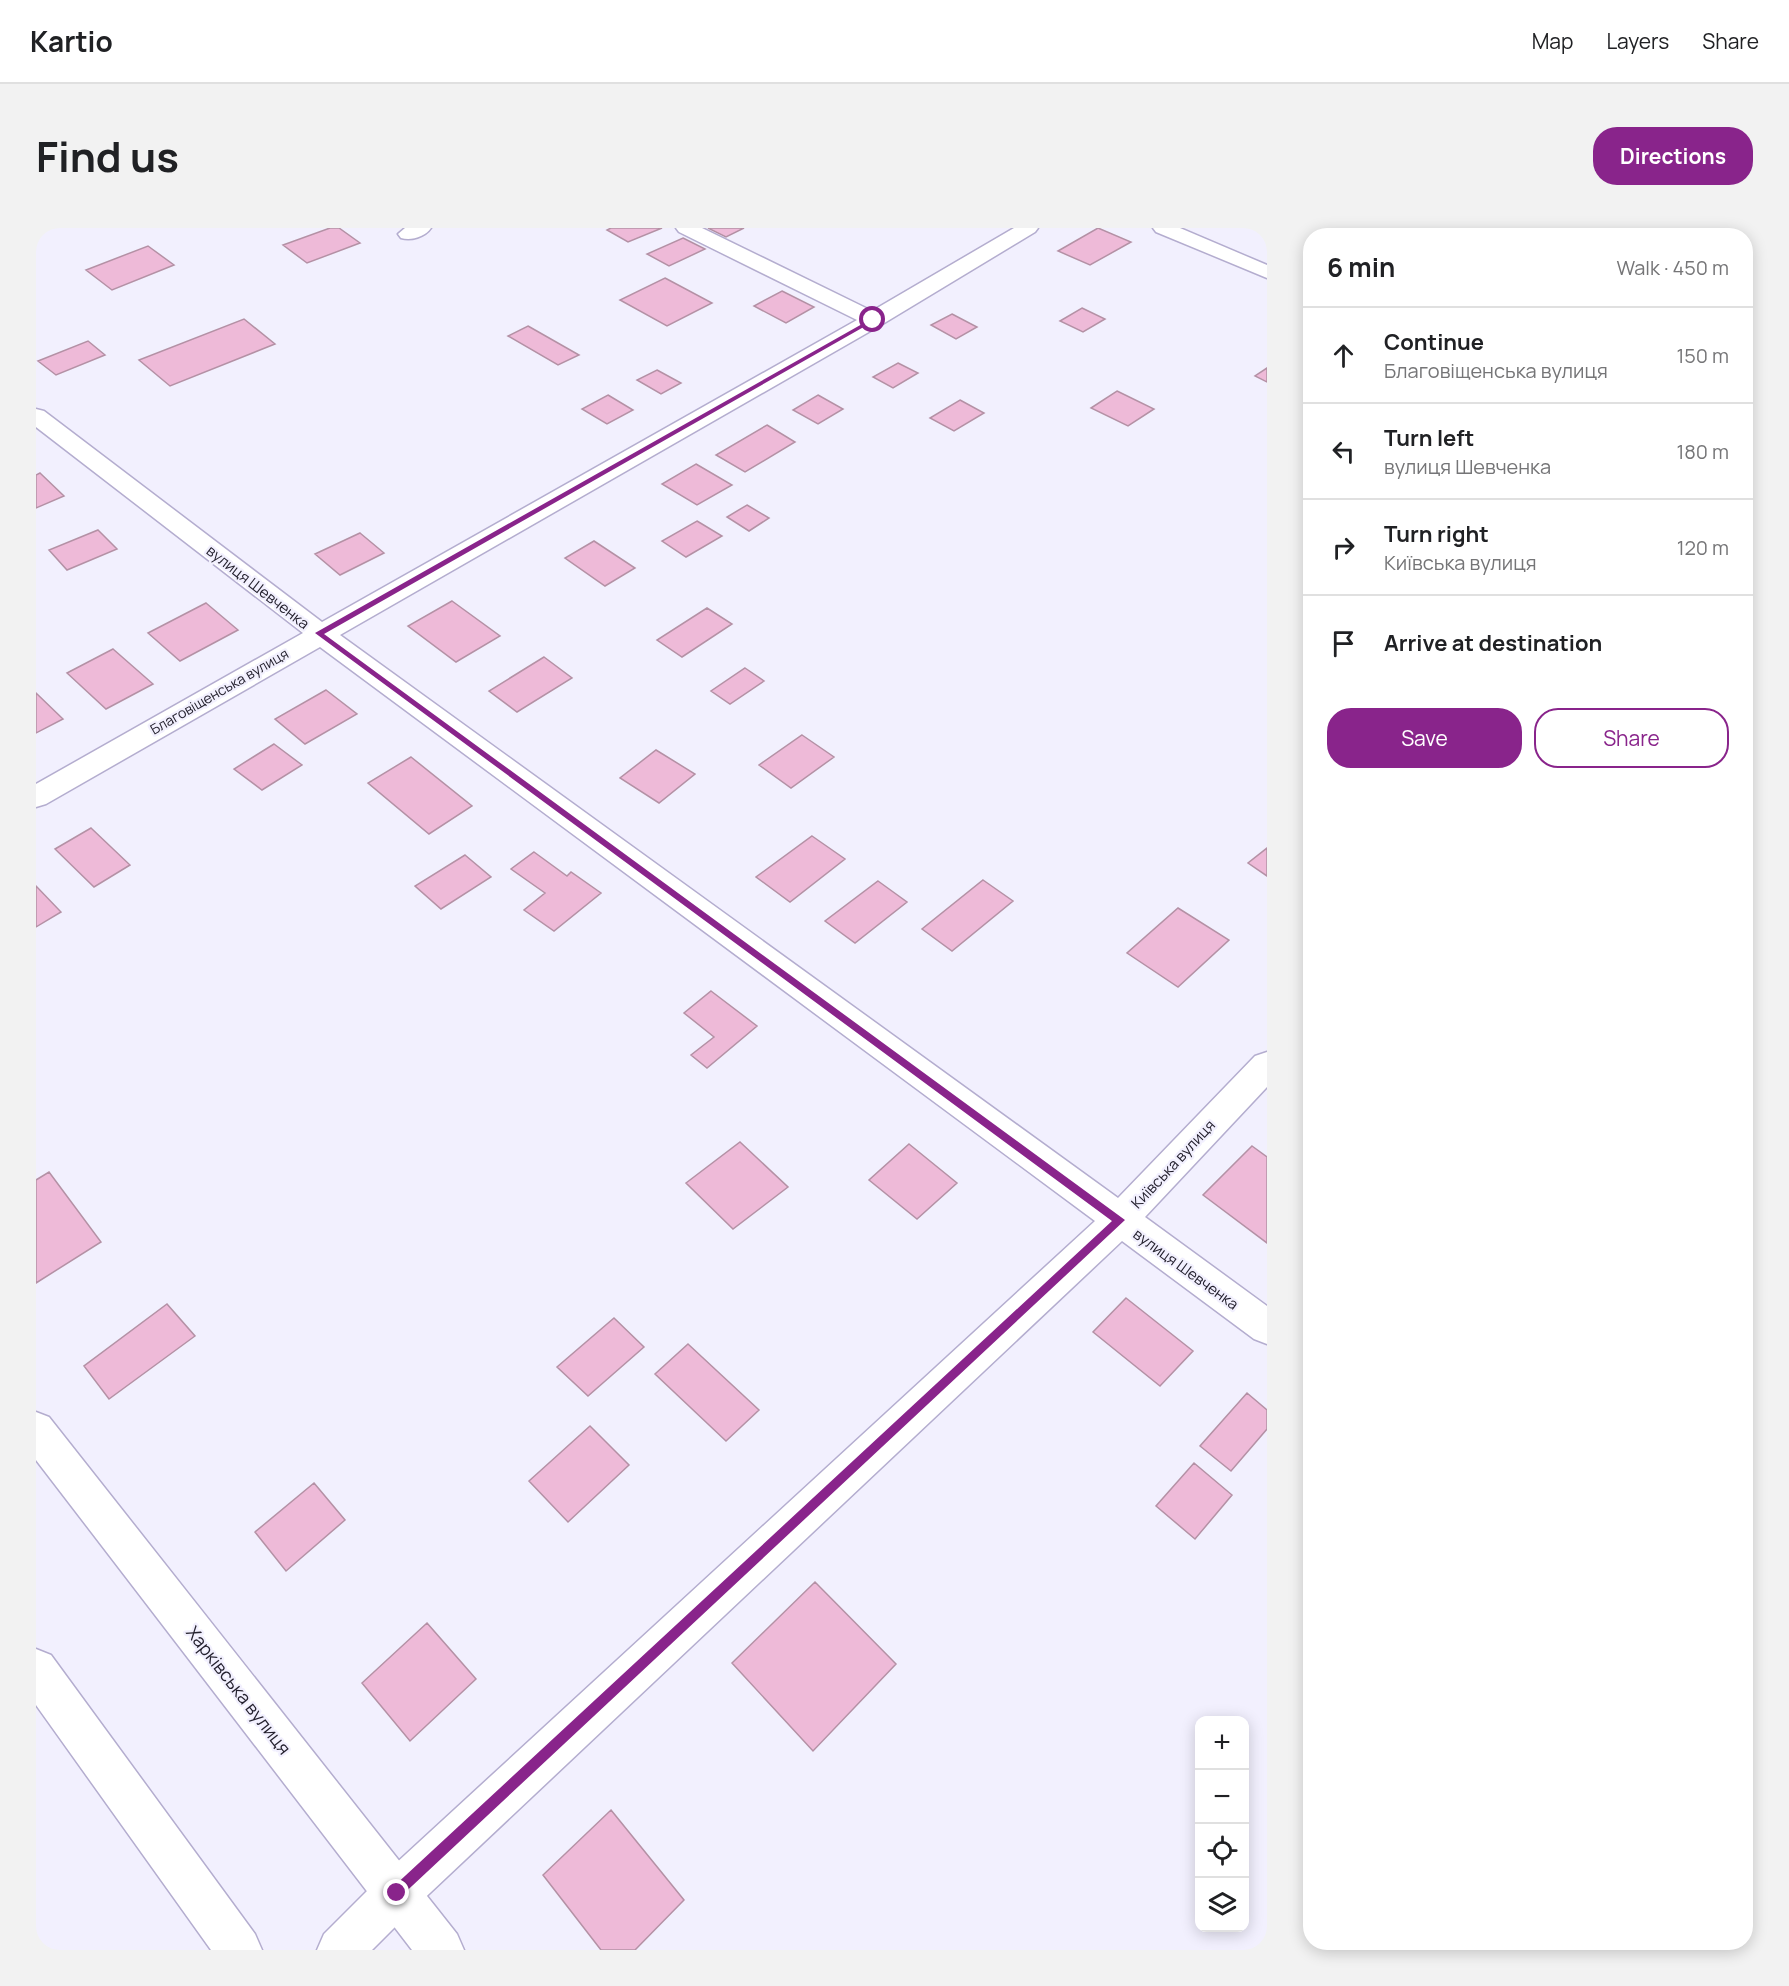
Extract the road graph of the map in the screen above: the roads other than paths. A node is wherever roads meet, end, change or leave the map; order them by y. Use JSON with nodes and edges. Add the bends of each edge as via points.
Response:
{"nodes":[{"id":1,"x":686,"y":228,"type":"edge"},
{"id":2,"x":1028,"y":228,"type":"edge"},
{"id":3,"x":1162,"y":228,"type":"edge"},
{"id":4,"x":1267,"y":272,"type":"edge"},
{"id":5,"x":873,"y":320,"type":"junction"},
{"id":6,"x":36,"y":416,"type":"edge"},
{"id":7,"x":319,"y":633,"type":"junction"},
{"id":8,"x":36,"y":796,"type":"edge"},
{"id":9,"x":1267,"y":1065,"type":"edge"},
{"id":10,"x":1120,"y":1220,"type":"junction"},
{"id":11,"x":1267,"y":1328,"type":"edge"},
{"id":12,"x":36,"y":1430,"type":"edge"},
{"id":13,"x":36,"y":1670,"type":"edge"},
{"id":14,"x":397,"y":1893,"type":"junction"},
{"id":15,"x":239,"y":1950,"type":"edge"},
{"id":16,"x":340,"y":1950,"type":"edge"},
{"id":17,"x":441,"y":1950,"type":"edge"}],
"edges":[{"from":1,"to":5,"type":"street"},
{"from":2,"to":5,"type":"street","name":"Благовіщенська вулиця"},
{"from":3,"to":4,"type":"street"},
{"from":5,"to":7,"type":"street","name":"Благовіщенська вулиця"},
{"from":6,"to":7,"type":"street","name":"вулиця Шевченка"},
{"from":7,"to":8,"type":"street","name":"Благовіщенська вулиця"},
{"from":7,"to":10,"type":"street","name":"вулиця Шевченка"},
{"from":9,"to":10,"type":"street","name":"Київська вулиця"},
{"from":10,"to":11,"type":"street","name":"вулиця Шевченка"},
{"from":10,"to":14,"type":"street","name":"Київська вулиця"},
{"from":12,"to":14,"type":"street","name":"Харківська вулиця"},
{"from":13,"to":15,"type":"street"},
{"from":14,"to":16,"type":"street","name":"Київська вулиця"},
{"from":14,"to":17,"type":"street","name":"Харківська вулиця"}]}
